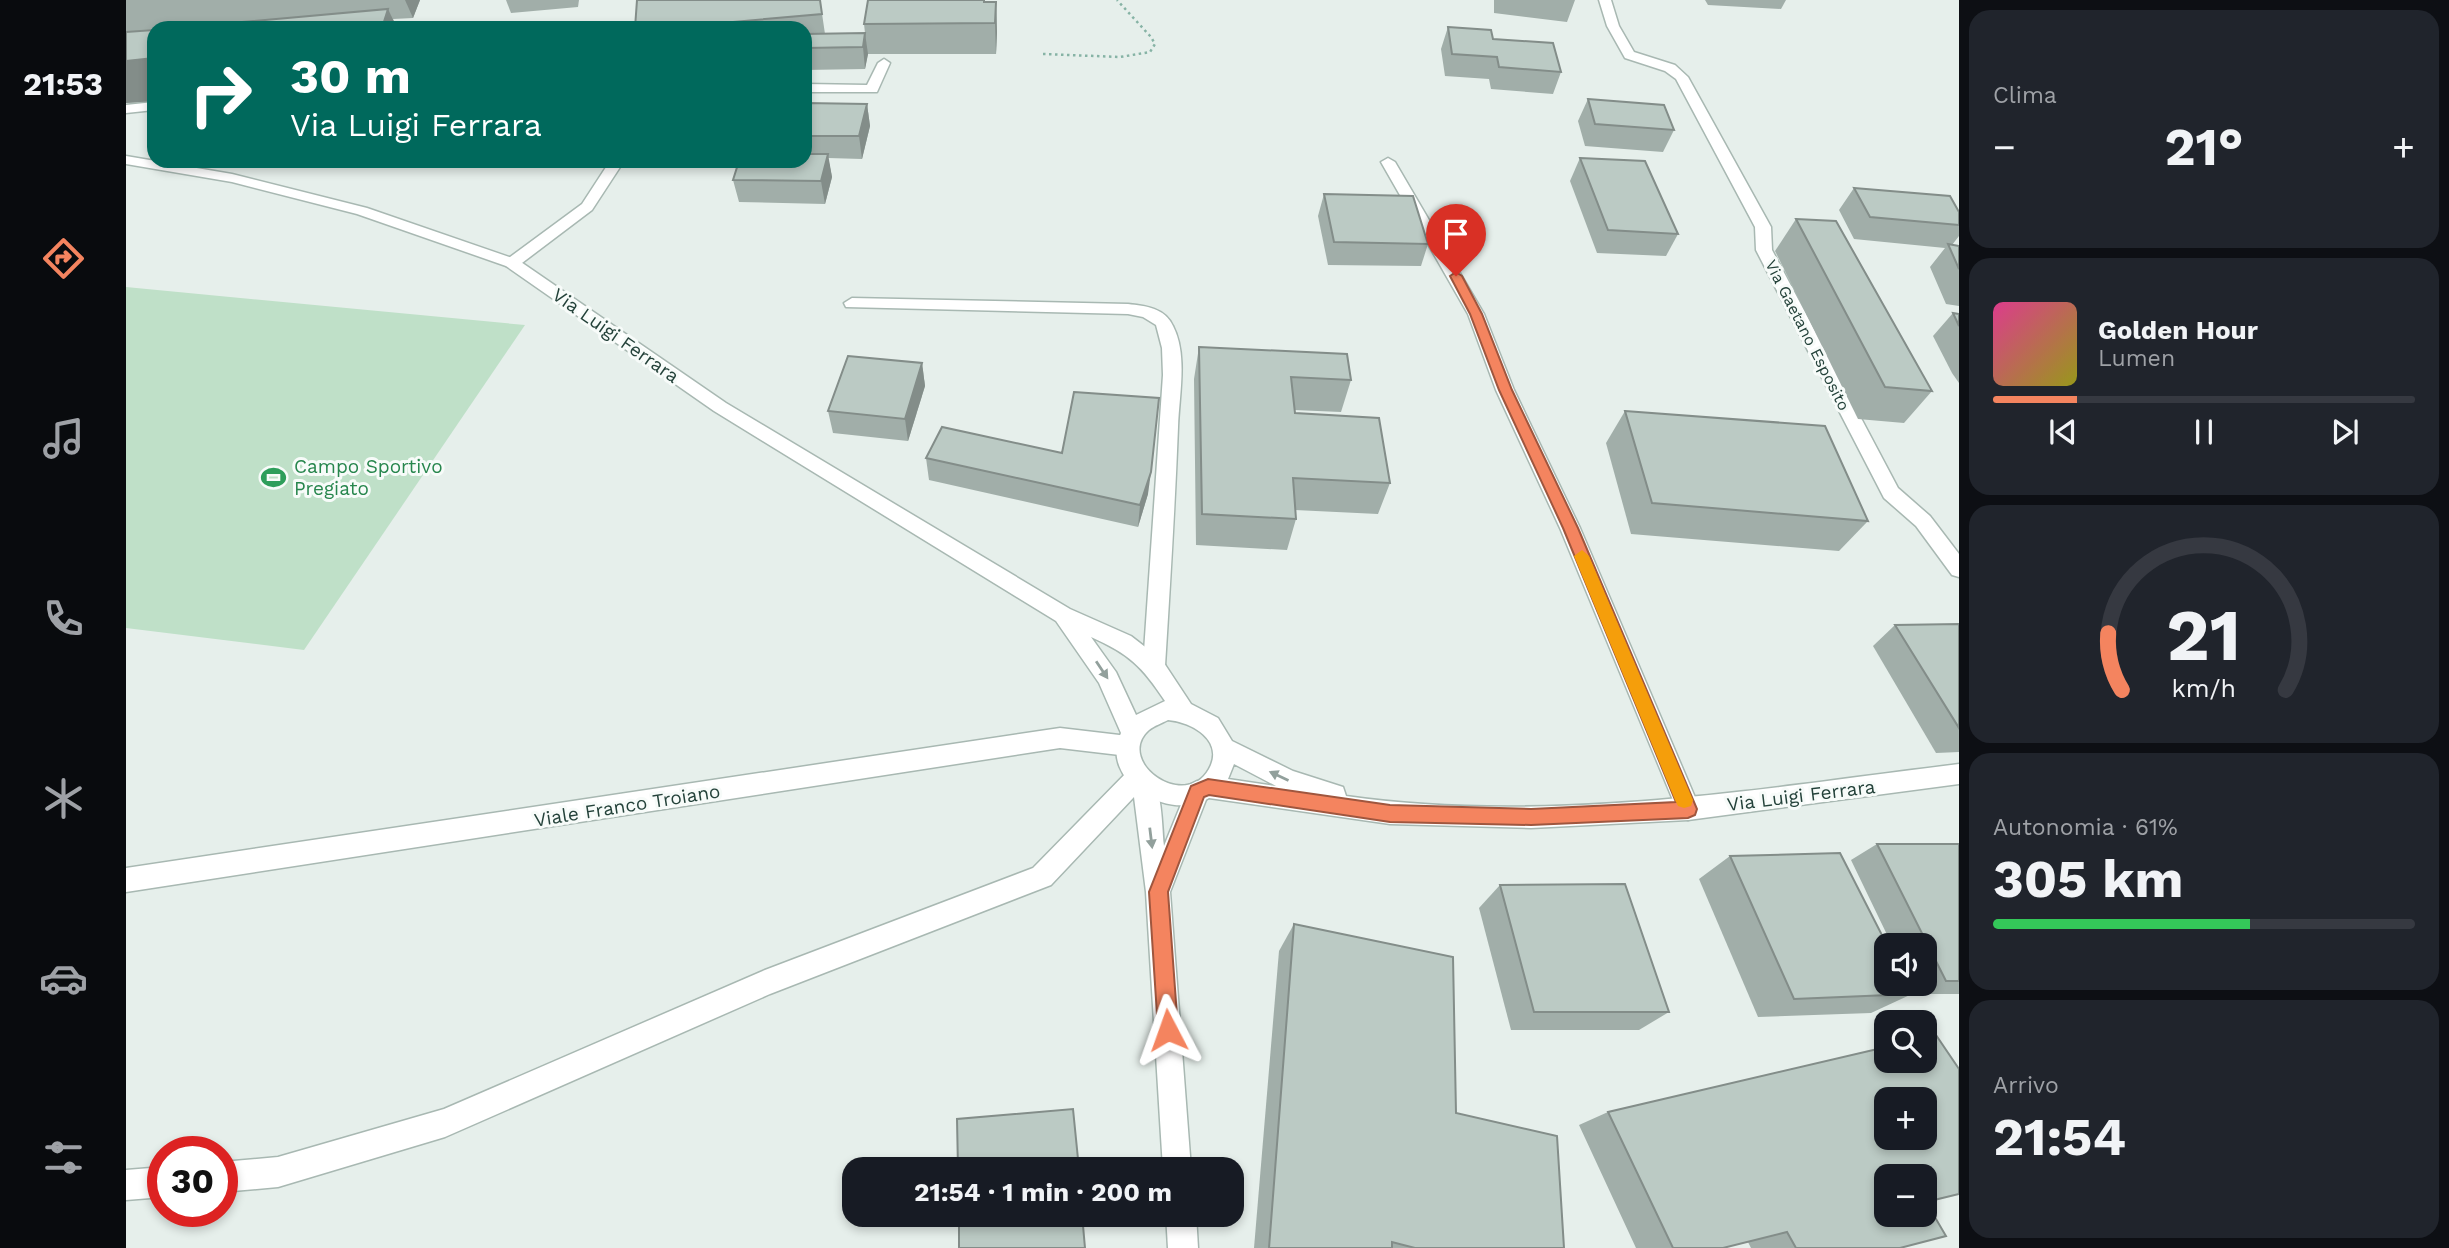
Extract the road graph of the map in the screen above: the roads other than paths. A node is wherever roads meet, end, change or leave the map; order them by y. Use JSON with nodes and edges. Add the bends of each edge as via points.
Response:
{"nodes":[{"id":1,"x":1605,"y":0,"type":"edge"},
{"id":2,"x":884,"y":63,"type":"dead end"},
{"id":3,"x":812,"y":88,"type":"edge"},
{"id":4,"x":147,"y":107,"type":"edge"},
{"id":5,"x":126,"y":109,"type":"edge"},
{"id":6,"x":126,"y":160,"type":"edge"},
{"id":7,"x":1388,"y":162,"type":"dead end"},
{"id":8,"x":147,"y":164,"type":"edge"},
{"id":9,"x":173,"y":168,"type":"edge"},
{"id":10,"x":612,"y":168,"type":"edge"},
{"id":11,"x":512,"y":263,"type":"junction"},
{"id":12,"x":852,"y":303,"type":"dead end"},
{"id":13,"x":1959,"y":569,"type":"edge"},
{"id":14,"x":1063,"y":615,"type":"junction"},
{"id":15,"x":1154,"y":666,"type":"junction"},
{"id":16,"x":1183,"y":711,"type":"junction"},
{"id":17,"x":1130,"y":739,"type":"junction"},
{"id":18,"x":1224,"y":748,"type":"junction"},
{"id":19,"x":1959,"y":774,"type":"edge"},
{"id":20,"x":1141,"y":780,"type":"junction"},
{"id":21,"x":1203,"y":789,"type":"junction"},
{"id":22,"x":1688,"y":809,"type":"junction"},
{"id":23,"x":1390,"y":813,"type":"junction"},
{"id":24,"x":126,"y":880,"type":"edge"},
{"id":25,"x":1158,"y":892,"type":"junction"},
{"id":26,"x":1176,"y":1157,"type":"edge"},
{"id":27,"x":238,"y":1176,"type":"edge"},
{"id":28,"x":147,"y":1183,"type":"edge"},
{"id":29,"x":126,"y":1185,"type":"edge"},
{"id":30,"x":1182,"y":1227,"type":"edge"},
{"id":31,"x":1183,"y":1248,"type":"edge"}],
"edges":[{"from":1,"to":13,"type":"street","name":"Via Gaetano Esposito","via":[[1629,55],[1670,68],[1686,84],[1763,227],[1764,250],[1891,493],[1923,521]]},
{"from":2,"to":3,"type":"street","via":[[872,89]]},
{"from":4,"to":5,"type":"street"},
{"from":6,"to":8,"type":"street","name":"Via Luigi Ferrara"},
{"from":7,"to":22,"type":"street","via":[[1476,314]]},
{"from":9,"to":11,"type":"street","name":"Via Luigi Ferrara","via":[[362,211]]},
{"from":10,"to":11,"type":"street","via":[[587,207]]},
{"from":11,"to":14,"type":"street","name":"Via Luigi Ferrara","via":[[720,407]]},
{"from":12,"to":15,"type":"street","via":[[1128,309],[1153,313],[1164,322],[1171,341],[1170,399]]},
{"from":14,"to":15,"type":"street","name":"Via Luigi Ferrara","via":[[1123,642]]},
{"from":14,"to":17,"type":"street","name":"Via Luigi Ferrara","one_way":true,"via":[[1108,678]]},
{"from":15,"to":16,"type":"street","name":"Via Luigi Ferrara"},
{"from":16,"to":17,"type":"street","via":[[1151,715],[1141,721]]},
{"from":16,"to":18,"type":"street","via":[[1202,718]]},
{"from":17,"to":20,"type":"street","via":[[1129,761]]},
{"from":17,"to":24,"type":"street","name":"Viale Franco Troiano","via":[[1060,738]]},
{"from":18,"to":21,"type":"street","via":[[1219,776]]},
{"from":23,"to":18,"type":"street","name":"Via Luigi Ferrara","one_way":true,"via":[[1287,780]]},
{"from":19,"to":22,"type":"street","name":"Via Luigi Ferrara"},
{"from":20,"to":21,"type":"street","via":[[1172,796]]},
{"from":20,"to":25,"type":"street","one_way":true},
{"from":20,"to":27,"type":"street","via":[[1042,877],[765,983],[446,1123],[278,1172]]},
{"from":21,"to":23,"type":"street","name":"Via Luigi Ferrara"},
{"from":21,"to":25,"type":"street"},
{"from":22,"to":23,"type":"street","name":"Via Luigi Ferrara","via":[[1531,817]]},
{"from":25,"to":26,"type":"street"},
{"from":28,"to":29,"type":"street"},
{"from":30,"to":31,"type":"street"}]}
